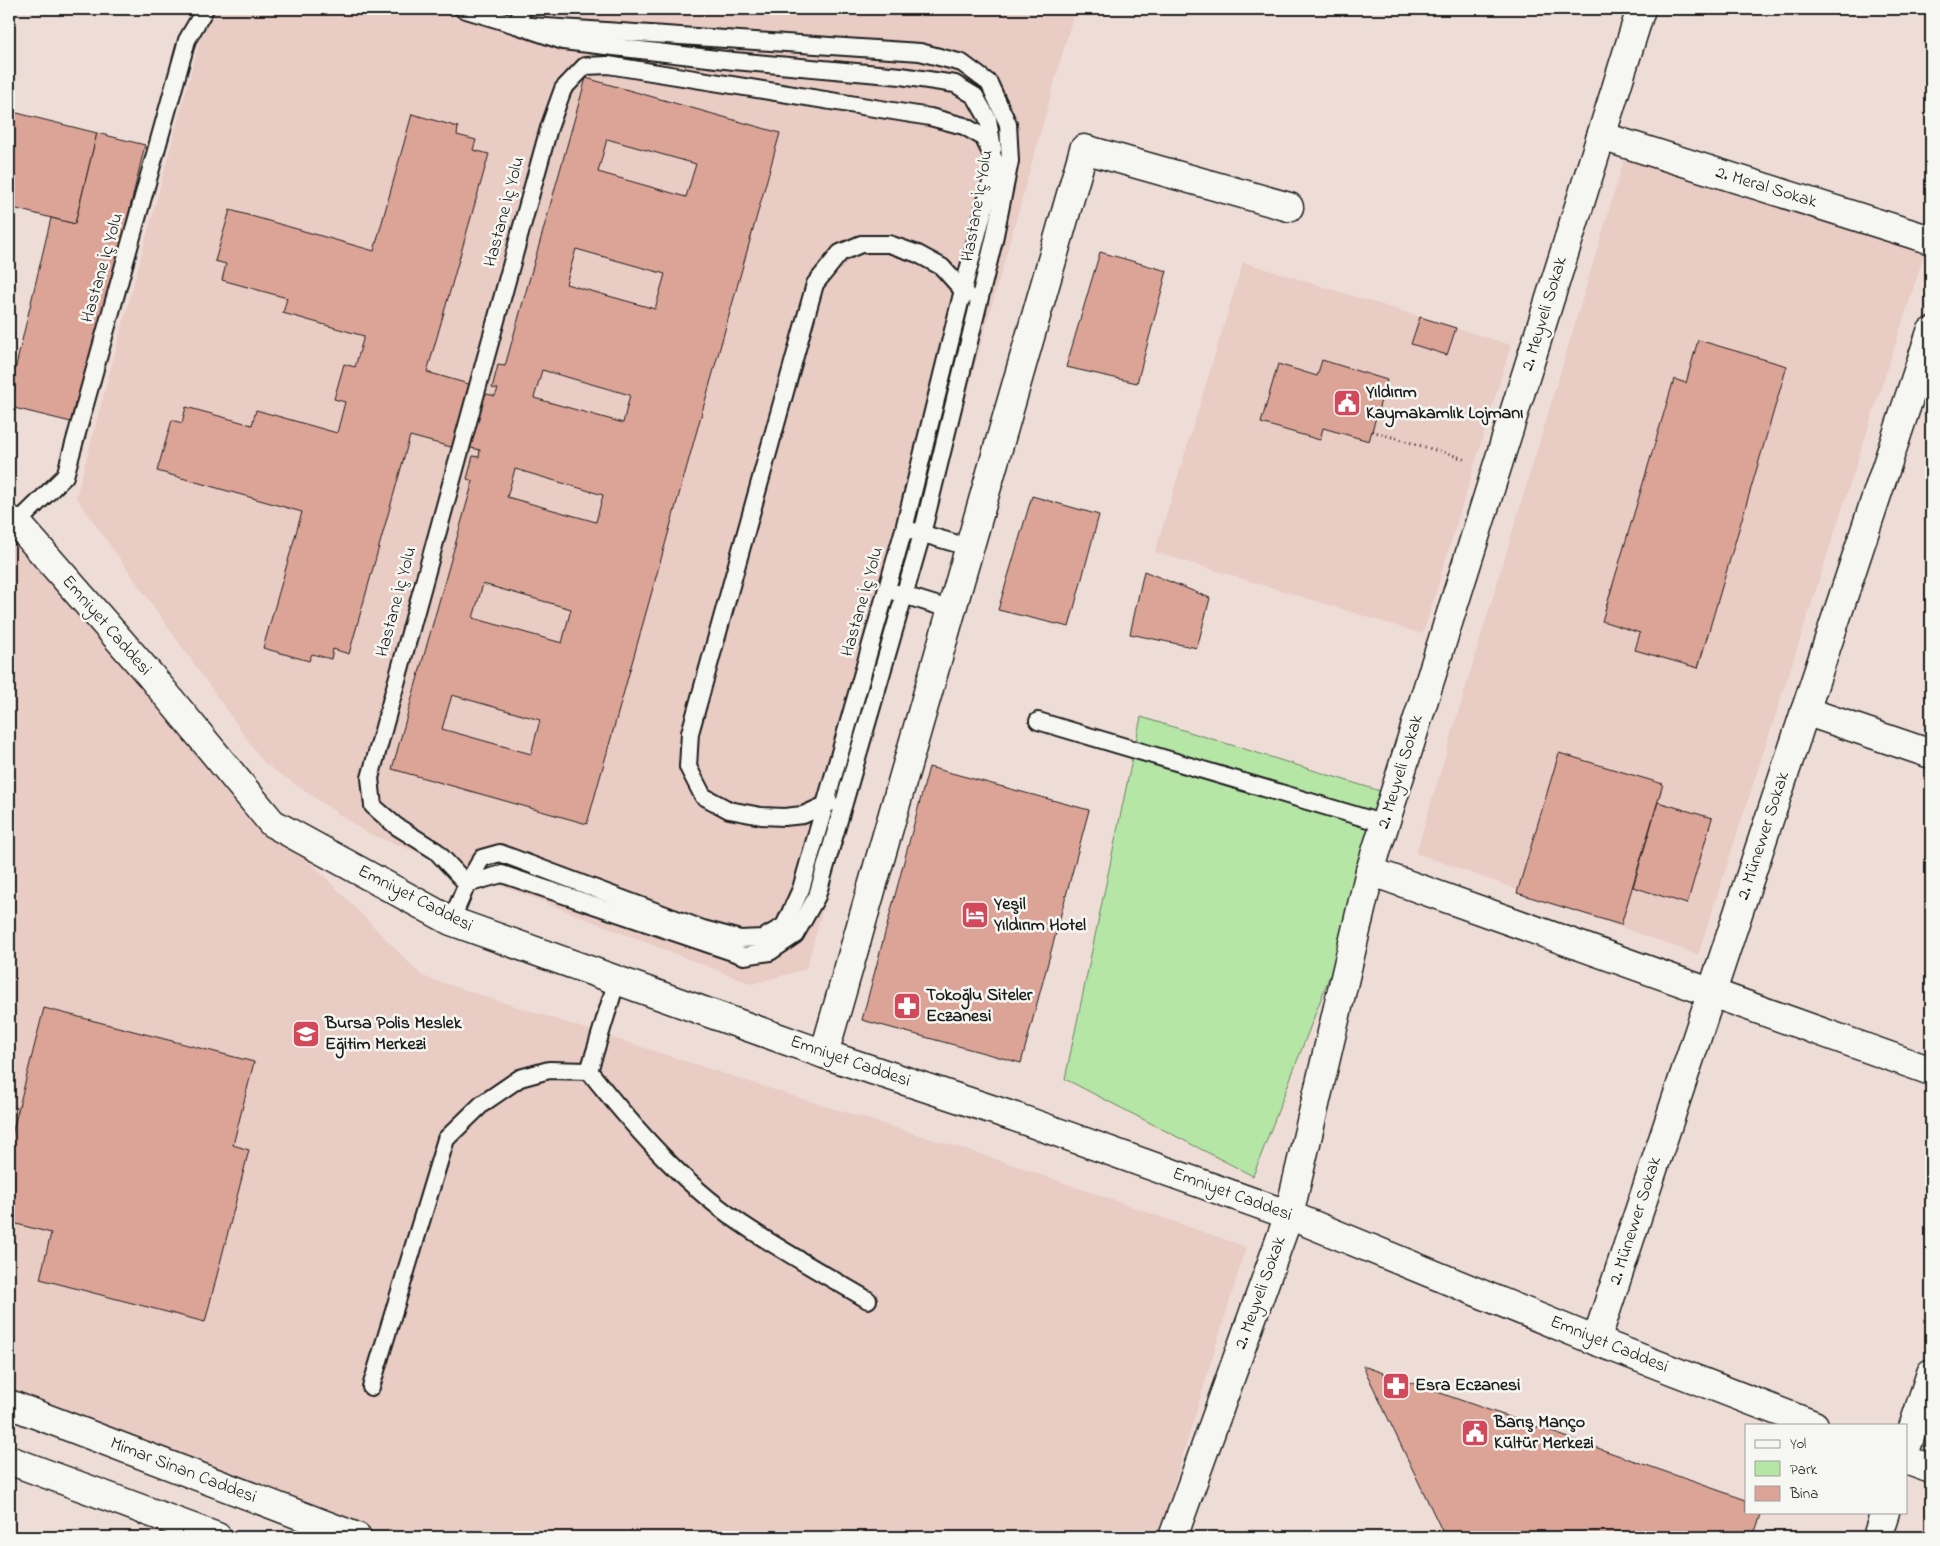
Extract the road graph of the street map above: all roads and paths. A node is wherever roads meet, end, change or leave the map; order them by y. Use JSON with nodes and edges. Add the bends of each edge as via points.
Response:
{"nodes":[{"id":1,"x":205,"y":9,"type":"edge"},
{"id":2,"x":463,"y":9,"type":"edge"},
{"id":3,"x":523,"y":9,"type":"edge"},
{"id":4,"x":1641,"y":9,"type":"edge"},
{"id":5,"x":516,"y":25,"type":"junction"},
{"id":6,"x":1601,"y":136,"type":"junction"},
{"id":7,"x":996,"y":163,"type":"junction"},
{"id":8,"x":1289,"y":207,"type":"dead end"},
{"id":9,"x":1931,"y":240,"type":"edge"},
{"id":10,"x":962,"y":290,"type":"junction"},
{"id":11,"x":977,"y":306,"type":"junction"},
{"id":12,"x":1931,"y":332,"type":"edge"},
{"id":13,"x":1372,"y":431,"type":"dead end"},
{"id":14,"x":1496,"y":468,"type":"junction"},
{"id":15,"x":13,"y":522,"type":"edge"},
{"id":16,"x":904,"y":528,"type":"junction"},
{"id":17,"x":922,"y":534,"type":"junction"},
{"id":18,"x":968,"y":547,"type":"junction"},
{"id":19,"x":887,"y":591,"type":"junction"},
{"id":20,"x":906,"y":596,"type":"junction"},
{"id":21,"x":952,"y":610,"type":"junction"},
{"id":22,"x":1805,"y":711,"type":"junction"},
{"id":23,"x":1038,"y":720,"type":"dead end"},
{"id":24,"x":1931,"y":754,"type":"edge"},
{"id":25,"x":847,"y":792,"type":"junction"},
{"id":26,"x":825,"y":806,"type":"junction"},
{"id":27,"x":1385,"y":824,"type":"junction"},
{"id":28,"x":1370,"y":871,"type":"junction"},
{"id":29,"x":467,"y":884,"type":"junction"},
{"id":30,"x":451,"y":922,"type":"junction"},
{"id":31,"x":617,"y":980,"type":"junction"},
{"id":32,"x":1712,"y":992,"type":"junction"},
{"id":33,"x":824,"y":1054,"type":"junction"},
{"id":34,"x":589,"y":1071,"type":"junction"},
{"id":35,"x":1931,"y":1071,"type":"edge"},
{"id":36,"x":1288,"y":1215,"type":"junction"},
{"id":37,"x":868,"y":1300,"type":"dead end"},
{"id":38,"x":1596,"y":1341,"type":"junction"},
{"id":39,"x":1931,"y":1373,"type":"edge"},
{"id":40,"x":371,"y":1387,"type":"dead end"},
{"id":41,"x":9,"y":1404,"type":"edge"},
{"id":42,"x":1811,"y":1424,"type":"edge"},
{"id":43,"x":1908,"y":1443,"type":"edge"},
{"id":44,"x":9,"y":1460,"type":"edge"},
{"id":45,"x":1908,"y":1461,"type":"edge"},
{"id":46,"x":1931,"y":1468,"type":"edge"},
{"id":47,"x":1884,"y":1514,"type":"edge"},
{"id":48,"x":217,"y":1537,"type":"edge"},
{"id":49,"x":357,"y":1537,"type":"edge"},
{"id":50,"x":1173,"y":1537,"type":"edge"},
{"id":51,"x":1877,"y":1537,"type":"edge"}],
"edges":[{"from":1,"to":15,"type":"lane","name":"Hastane İç Yolu","via":[[188,40],[65,476]]},
{"from":2,"to":5,"type":"lane","name":"Hastane İç Yolu"},
{"from":3,"to":5,"type":"lane"},
{"from":4,"to":6,"type":"street","name":"2. Meyveli Sokak"},
{"from":5,"to":7,"type":"lane","via":[[563,41],[955,84],[975,96],[988,119]]},
{"from":5,"to":11,"type":"lane","name":"Hastane İç Yolu","via":[[920,52],[962,63],[989,83],[1008,124],[1010,162]]},
{"from":6,"to":9,"type":"street","name":"2. Meral Sokak"},
{"from":6,"to":14,"type":"street","name":"2. Meyveli Sokak"},
{"from":7,"to":10,"type":"lane","name":"Hastane İç Yolu"},
{"from":7,"to":29,"type":"lane","name":"Hastane İç Yolu","via":[[983,137],[964,126],[930,117],[608,65],[585,66],[563,89],[549,128],[370,778],[373,806],[396,826],[436,851]]},
{"from":8,"to":18,"type":"street","via":[[1084,149]]},
{"from":10,"to":11,"type":"lane","name":"Hastane İç Yolu"},
{"from":10,"to":16,"type":"lane","name":"Hastane İç Yolu"},
{"from":10,"to":26,"type":"lane","name":"Hastane İç Yolu","via":[[942,267],[889,244],[861,244],[840,253],[816,284],[690,733],[688,767],[703,796],[729,810],[761,816],[803,815]]},
{"from":11,"to":17,"type":"lane","name":"Hastane İç Yolu"},
{"from":12,"to":22,"type":"street","name":"2. Münevver Sokak"},
{"from":13,"to":14,"type":"path"},
{"from":14,"to":27,"type":"street","name":"2. Meyveli Sokak"},
{"from":15,"to":30,"type":"street","name":"Emniyet Caddesi","via":[[150,675],[272,823]]},
{"from":16,"to":17,"type":"lane"},
{"from":16,"to":19,"type":"lane","name":"Hastane İç Yolu"},
{"from":17,"to":18,"type":"lane"},
{"from":17,"to":20,"type":"lane","name":"Hastane İç Yolu"},
{"from":18,"to":21,"type":"street"},
{"from":19,"to":20,"type":"lane"},
{"from":19,"to":26,"type":"lane","name":"Hastane İç Yolu"},
{"from":20,"to":21,"type":"lane"},
{"from":20,"to":25,"type":"lane","name":"Hastane İç Yolu"},
{"from":21,"to":33,"type":"street"},
{"from":22,"to":24,"type":"street"},
{"from":22,"to":32,"type":"street","name":"2. Münevver Sokak"},
{"from":23,"to":27,"type":"lane"},
{"from":25,"to":26,"type":"lane","name":"Hastane İç Yolu"},
{"from":25,"to":29,"type":"lane","name":"Hastane İç Yolu","via":[[817,896],[794,935],[770,952],[744,956],[502,874]]},
{"from":26,"to":29,"type":"lane","name":"Hastane İç Yolu","via":[[801,889],[784,926],[763,938],[740,939],[703,929],[500,854],[482,858]]},
{"from":27,"to":28,"type":"street","name":"2. Meyveli Sokak"},
{"from":28,"to":32,"type":"street"},
{"from":28,"to":36,"type":"street","name":"2. Meyveli Sokak"},
{"from":29,"to":30,"type":"lane","name":"Hastane İç Yolu"},
{"from":30,"to":31,"type":"street","name":"Emniyet Caddesi"},
{"from":31,"to":33,"type":"street","name":"Emniyet Caddesi"},
{"from":31,"to":34,"type":"lane"},
{"from":32,"to":35,"type":"street"},
{"from":32,"to":38,"type":"street","name":"2. Münevver Sokak"},
{"from":33,"to":36,"type":"street","name":"Emniyet Caddesi","via":[[1015,1117]]},
{"from":34,"to":37,"type":"lane","via":[[656,1150],[701,1192],[750,1230]]},
{"from":34,"to":40,"type":"lane","via":[[549,1070],[520,1078],[482,1104],[446,1139]]},
{"from":36,"to":38,"type":"street","name":"Emniyet Caddesi"},
{"from":36,"to":50,"type":"street","name":"2. Meyveli Sokak"},
{"from":38,"to":42,"type":"street","name":"Emniyet Caddesi"},
{"from":39,"to":43,"type":"street"},
{"from":41,"to":49,"type":"street","name":"Mimar Sinan Caddesi"},
{"from":44,"to":48,"type":"street"},
{"from":45,"to":46,"type":"street"},
{"from":47,"to":51,"type":"street"}]}
